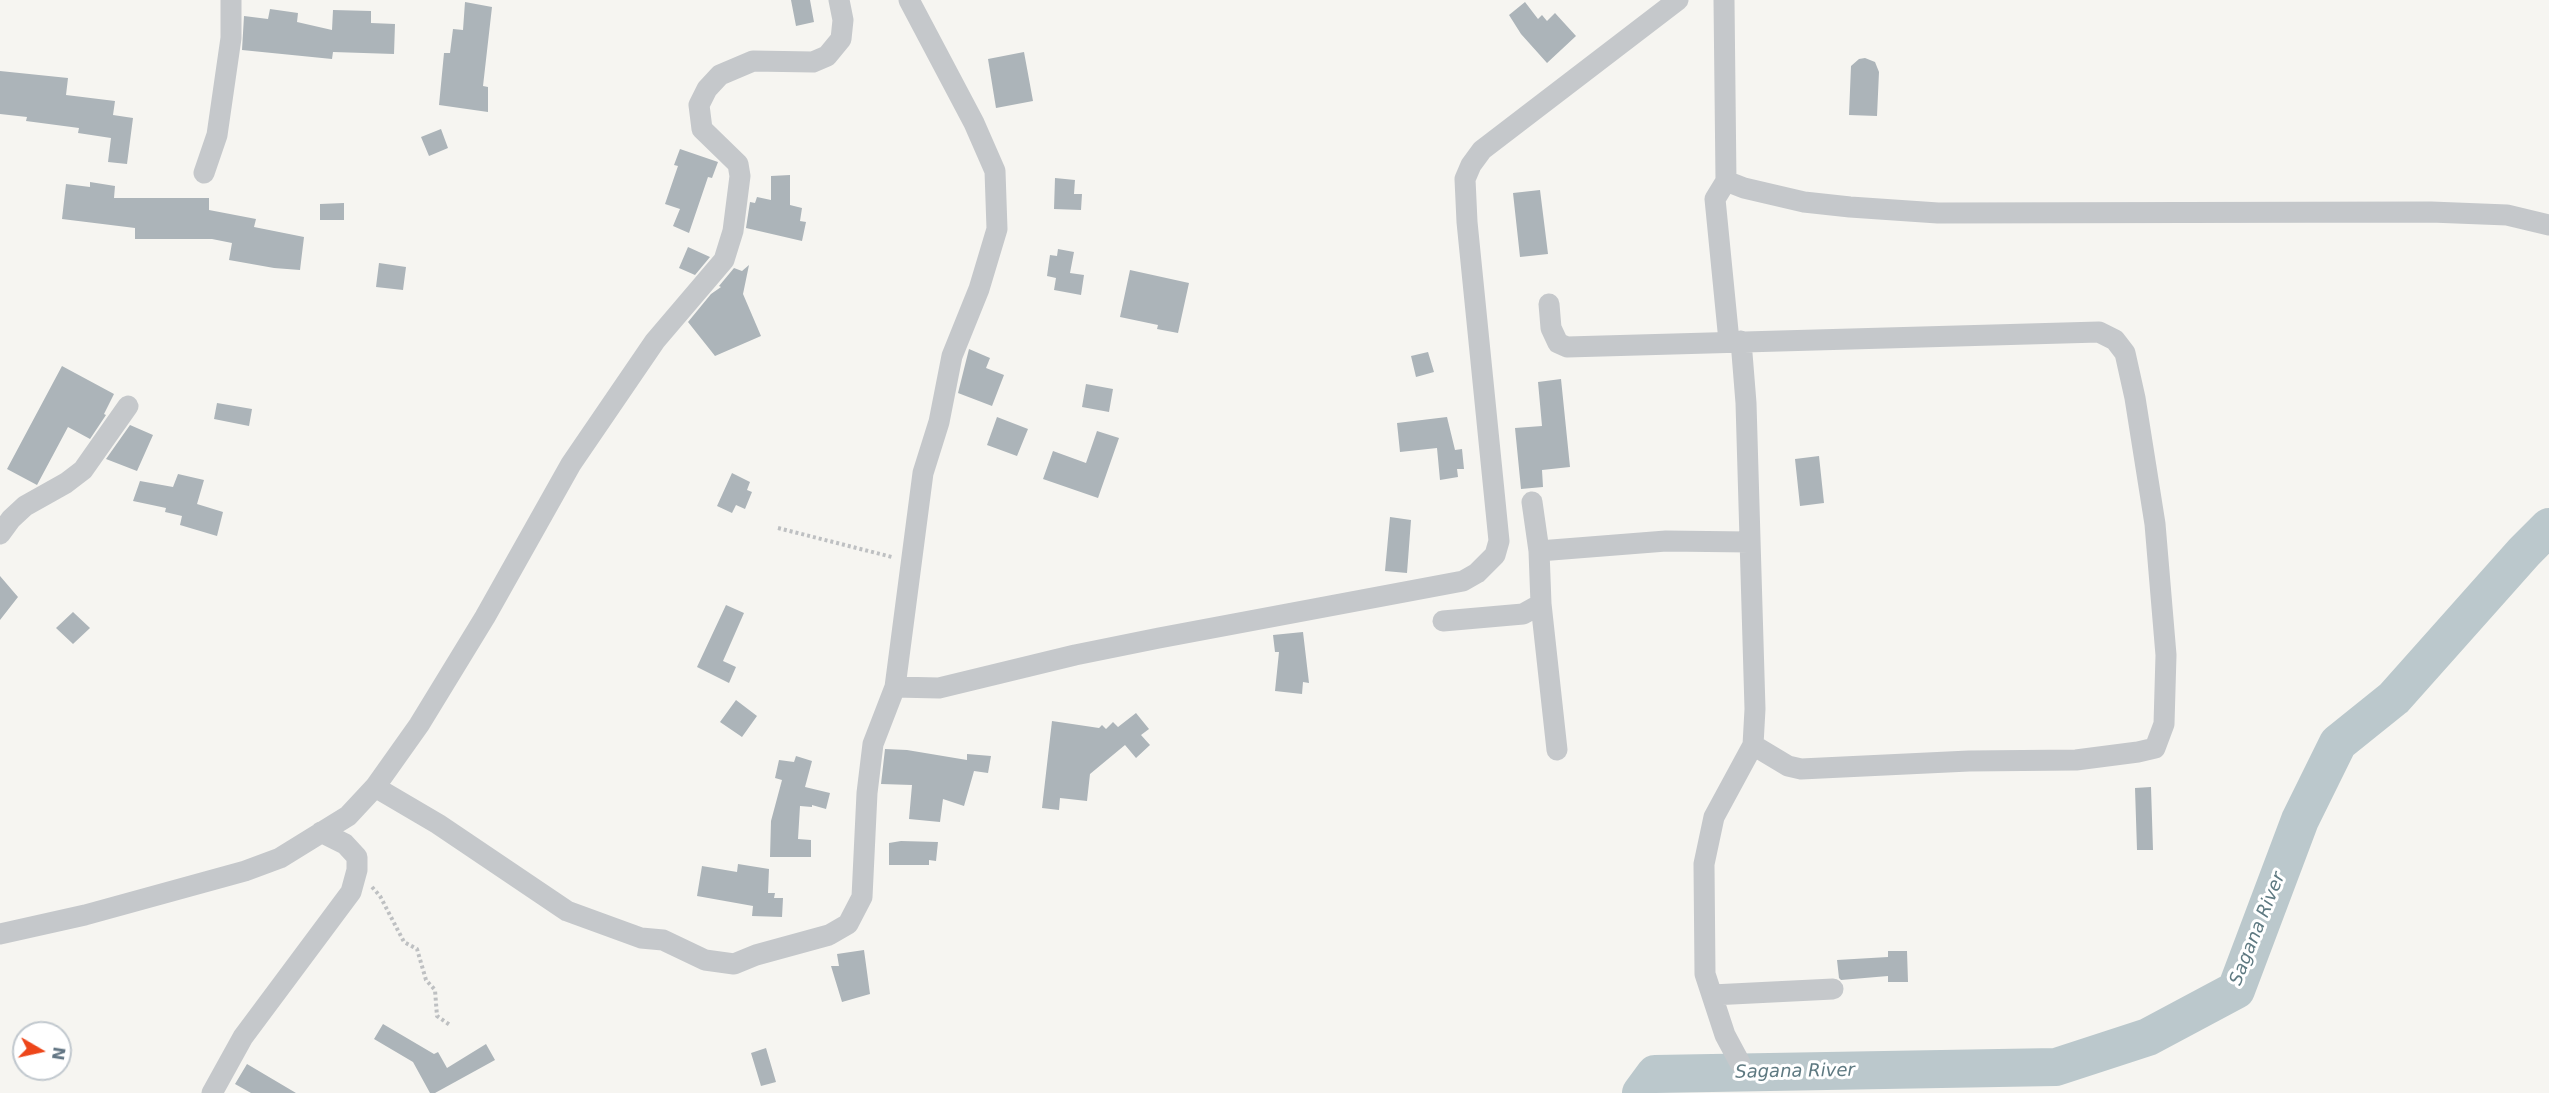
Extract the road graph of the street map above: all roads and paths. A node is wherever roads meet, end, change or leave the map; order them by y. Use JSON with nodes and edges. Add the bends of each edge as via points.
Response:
{"nodes":[{"id":1,"x":231,"y":0,"type":"edge"},
{"id":2,"x":839,"y":0,"type":"edge"},
{"id":3,"x":909,"y":0,"type":"edge"},
{"id":4,"x":1678,"y":0,"type":"edge"},
{"id":5,"x":1724,"y":0,"type":"edge"},
{"id":6,"x":204,"y":173,"type":"dead end"},
{"id":7,"x":1726,"y":181,"type":"junction"},
{"id":8,"x":2549,"y":225,"type":"edge"},
{"id":9,"x":1549,"y":304,"type":"dead end"},
{"id":10,"x":1735,"y":341,"type":"junction"},
{"id":11,"x":128,"y":406,"type":"dead end"},
{"id":12,"x":1532,"y":501,"type":"dead end"},
{"id":13,"x":778,"y":528,"type":"dead end"},
{"id":14,"x":0,"y":534,"type":"edge"},
{"id":15,"x":1749,"y":542,"type":"junction"},
{"id":16,"x":1539,"y":551,"type":"junction"},
{"id":17,"x":897,"y":559,"type":"dead end"},
{"id":18,"x":1541,"y":604,"type":"junction"},
{"id":19,"x":1443,"y":621,"type":"dead end"},
{"id":20,"x":895,"y":687,"type":"junction"},
{"id":21,"x":1753,"y":745,"type":"junction"},
{"id":22,"x":1557,"y":750,"type":"dead end"},
{"id":23,"x":375,"y":787,"type":"junction"},
{"id":24,"x":321,"y":832,"type":"junction"},
{"id":25,"x":357,"y":870,"type":"junction"},
{"id":26,"x":0,"y":934,"type":"edge"},
{"id":27,"x":1833,"y":989,"type":"dead end"},
{"id":28,"x":1712,"y":995,"type":"junction"},
{"id":29,"x":450,"y":1025,"type":"dead end"},
{"id":30,"x":1740,"y":1063,"type":"dead end"},
{"id":31,"x":212,"y":1093,"type":"edge"}],
"edges":[{"from":1,"to":6,"type":"street","via":[[231,38],[217,135]]},
{"from":2,"to":23,"type":"street","via":[[841,39],[827,56],[813,62],[753,61],[720,75],[707,89],[699,105],[702,129],[738,164],[740,176],[733,231],[724,260],[655,341],[571,464],[485,617]]},
{"from":3,"to":20,"type":"street","via":[[995,171],[997,229],[979,290],[952,356],[939,422],[923,473]]},
{"from":4,"to":20,"type":"street","via":[[1482,150],[1465,179],[1499,531],[1495,555],[1478,573],[1463,581],[1075,655],[939,688]]},
{"from":5,"to":7,"type":"street"},
{"from":7,"to":8,"type":"street","via":[[1804,202],[1938,213],[2431,212],[2507,215]]},
{"from":7,"to":10,"type":"street","via":[[1715,199]]},
{"from":9,"to":10,"type":"street","via":[[1551,328],[1558,343],[1568,346]]},
{"from":10,"to":15,"type":"street","via":[[1746,403]]},
{"from":10,"to":21,"type":"street","via":[[2080,332],[2099,332],[2115,340],[2125,353],[2135,398],[2155,524],[2166,655],[2164,724],[2155,748],[2138,752],[2076,760],[1801,770]]},
{"from":11,"to":14,"type":"street","via":[[83,470],[25,506]]},
{"from":12,"to":16,"type":"street"},
{"from":13,"to":17,"type":"path"},
{"from":15,"to":16,"type":"street","via":[[1666,542]]},
{"from":15,"to":21,"type":"street"},
{"from":16,"to":18,"type":"street"},
{"from":18,"to":19,"type":"street","via":[[1523,614]]},
{"from":18,"to":22,"type":"street"},
{"from":20,"to":23,"type":"street","via":[[873,744],[862,897],[848,924],[829,935],[734,964],[705,960],[663,940],[641,938],[567,911],[438,824]]},
{"from":21,"to":28,"type":"street","via":[[1714,817],[1707,840],[1705,974]]},
{"from":23,"to":24,"type":"street","via":[[348,816]]},
{"from":24,"to":25,"type":"street","via":[[345,844],[357,857]]},
{"from":24,"to":26,"type":"street","via":[[280,858],[245,871]]},
{"from":25,"to":29,"type":"path","via":[[380,896],[404,942],[417,949],[426,980],[435,990],[437,1016]]},
{"from":25,"to":31,"type":"street","via":[[351,892],[243,1036]]},
{"from":27,"to":28,"type":"street"},
{"from":28,"to":30,"type":"street","via":[[1725,1035]]}]}
